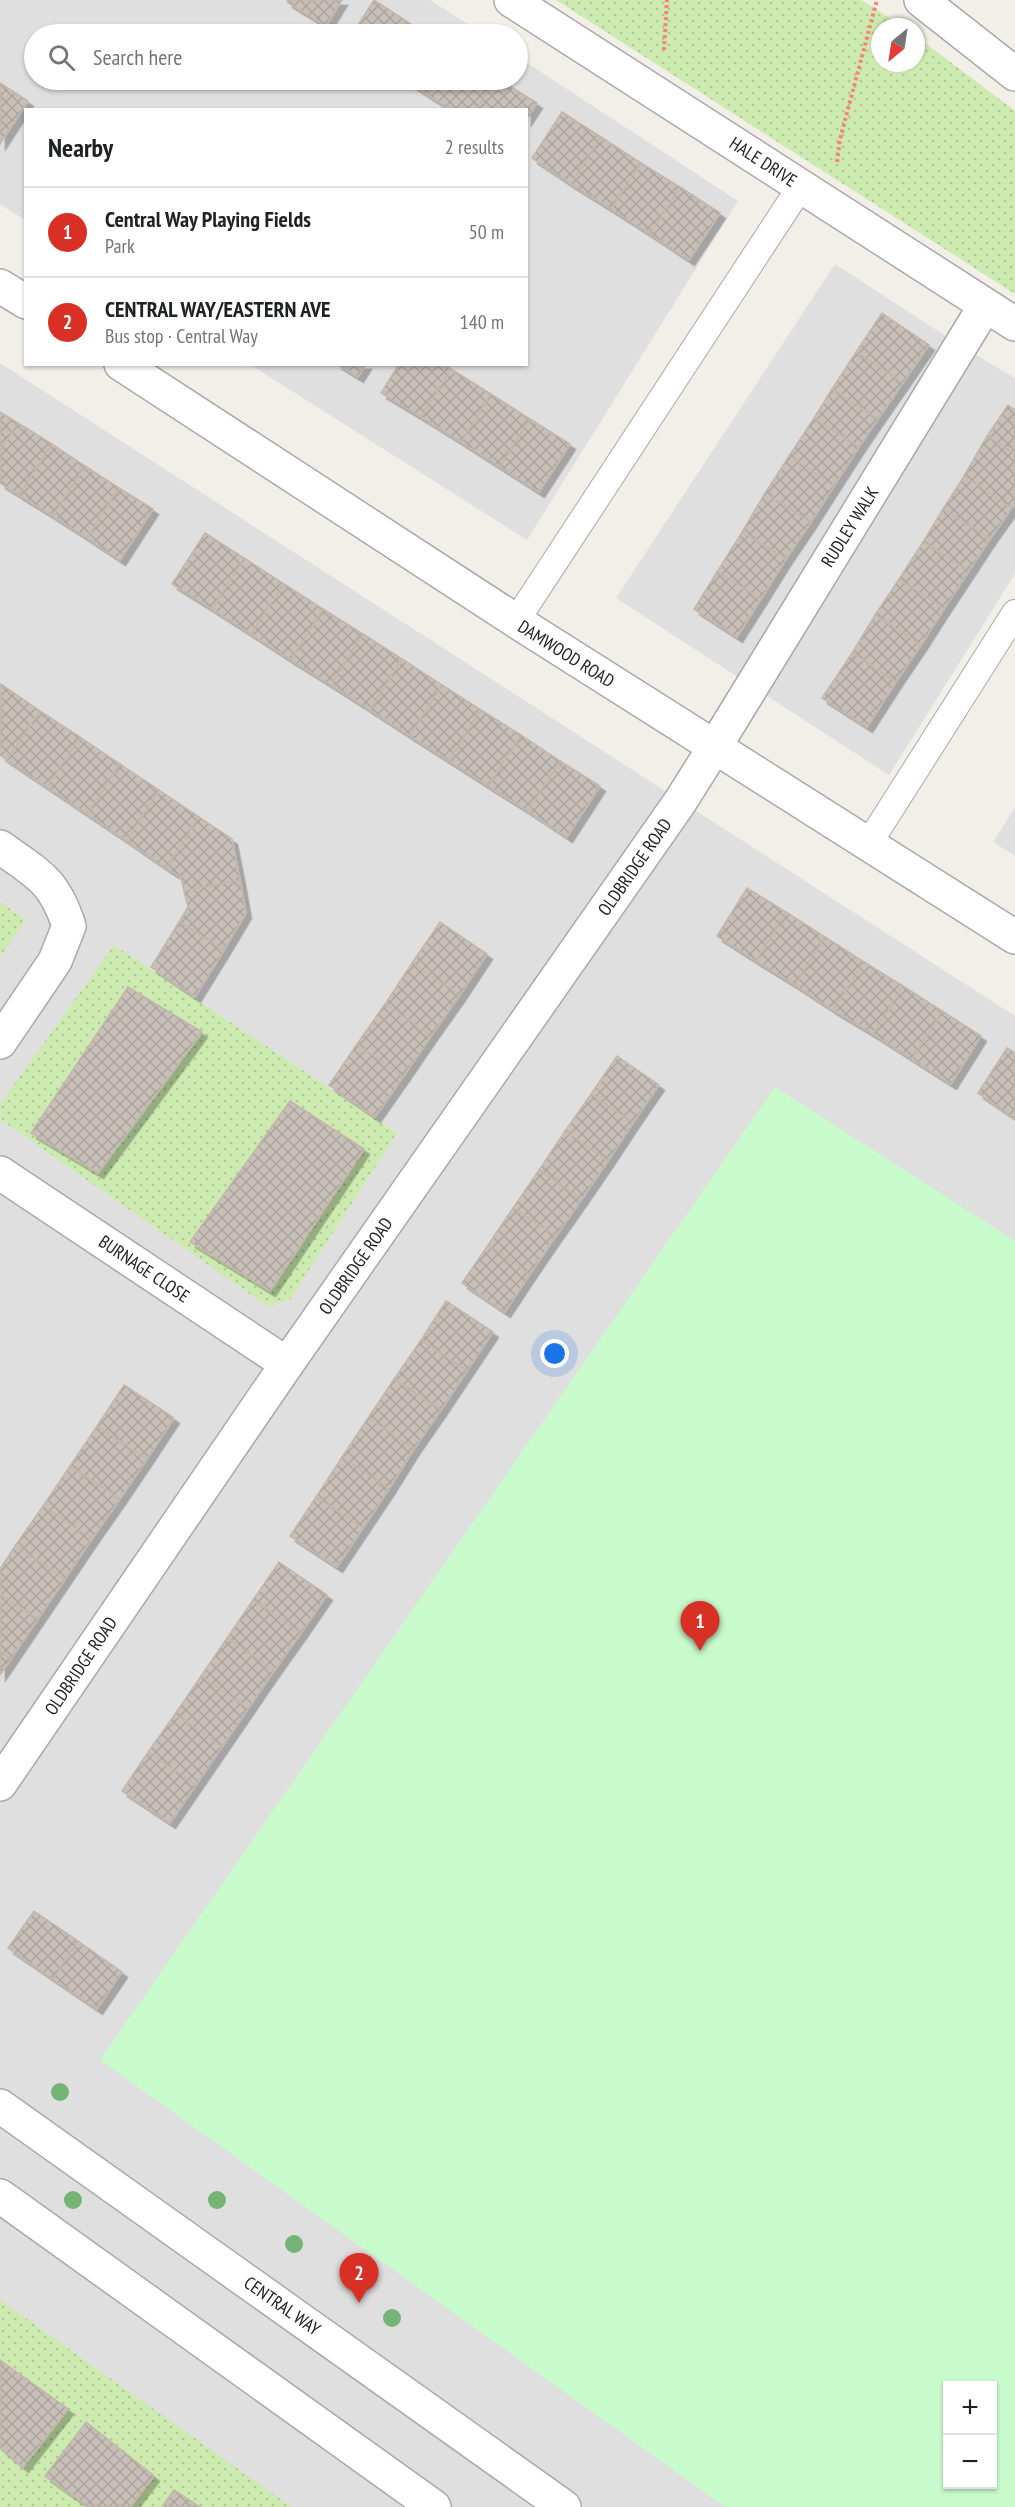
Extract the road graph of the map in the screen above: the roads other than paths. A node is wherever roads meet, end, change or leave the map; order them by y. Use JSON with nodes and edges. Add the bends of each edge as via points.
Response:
{"nodes":[{"id":1,"x":511,"y":0,"type":"edge"},
{"id":2,"x":921,"y":0,"type":"edge"},
{"id":3,"x":1015,"y":74,"type":"edge"},
{"id":4,"x":801,"y":186,"type":"junction"},
{"id":5,"x":0,"y":286,"type":"edge"},
{"id":6,"x":24,"y":301,"type":"edge"},
{"id":7,"x":985,"y":306,"type":"junction"},
{"id":8,"x":1015,"y":324,"type":"edge"},
{"id":9,"x":124,"y":366,"type":"edge"},
{"id":10,"x":1015,"y":613,"type":"edge"},
{"id":11,"x":516,"y":621,"type":"junction"},
{"id":12,"x":714,"y":748,"type":"junction"},
{"id":13,"x":869,"y":843,"type":"junction"},
{"id":14,"x":0,"y":847,"type":"edge"},
{"id":15,"x":1015,"y":937,"type":"edge"},
{"id":16,"x":0,"y":1042,"type":"edge"},
{"id":17,"x":0,"y":1173,"type":"edge"},
{"id":18,"x":287,"y":1364,"type":"junction"},
{"id":19,"x":0,"y":1784,"type":"edge"},
{"id":20,"x":0,"y":2106,"type":"edge"},
{"id":21,"x":0,"y":2196,"type":"edge"},
{"id":22,"x":434,"y":2507,"type":"edge"},
{"id":23,"x":564,"y":2507,"type":"edge"}],
"edges":[{"from":1,"to":4,"type":"street","name":"HALE DRIVE"},
{"from":2,"to":3,"type":"street"},
{"from":4,"to":7,"type":"street","name":"HALE DRIVE"},
{"from":4,"to":11,"type":"lane"},
{"from":5,"to":6,"type":"street"},
{"from":7,"to":8,"type":"street","name":"HALE DRIVE"},
{"from":7,"to":12,"type":"street","name":"RUDLEY WALK"},
{"from":9,"to":11,"type":"street","name":"DAMWOOD ROAD"},
{"from":10,"to":13,"type":"lane"},
{"from":11,"to":12,"type":"street","name":"DAMWOOD ROAD"},
{"from":12,"to":13,"type":"street","name":"DAMWOOD ROAD"},
{"from":12,"to":18,"type":"street","name":"OLDBRIDGE ROAD"},
{"from":13,"to":15,"type":"street","name":"DAMWOOD ROAD"},
{"from":14,"to":16,"type":"street","via":[[42,876],[60,899],[69,926],[55,961]]},
{"from":17,"to":18,"type":"street","name":"BURNAGE CLOSE"},
{"from":18,"to":19,"type":"street","name":"OLDBRIDGE ROAD"},
{"from":20,"to":23,"type":"street","name":"CENTRAL WAY"},
{"from":21,"to":22,"type":"street"}]}
